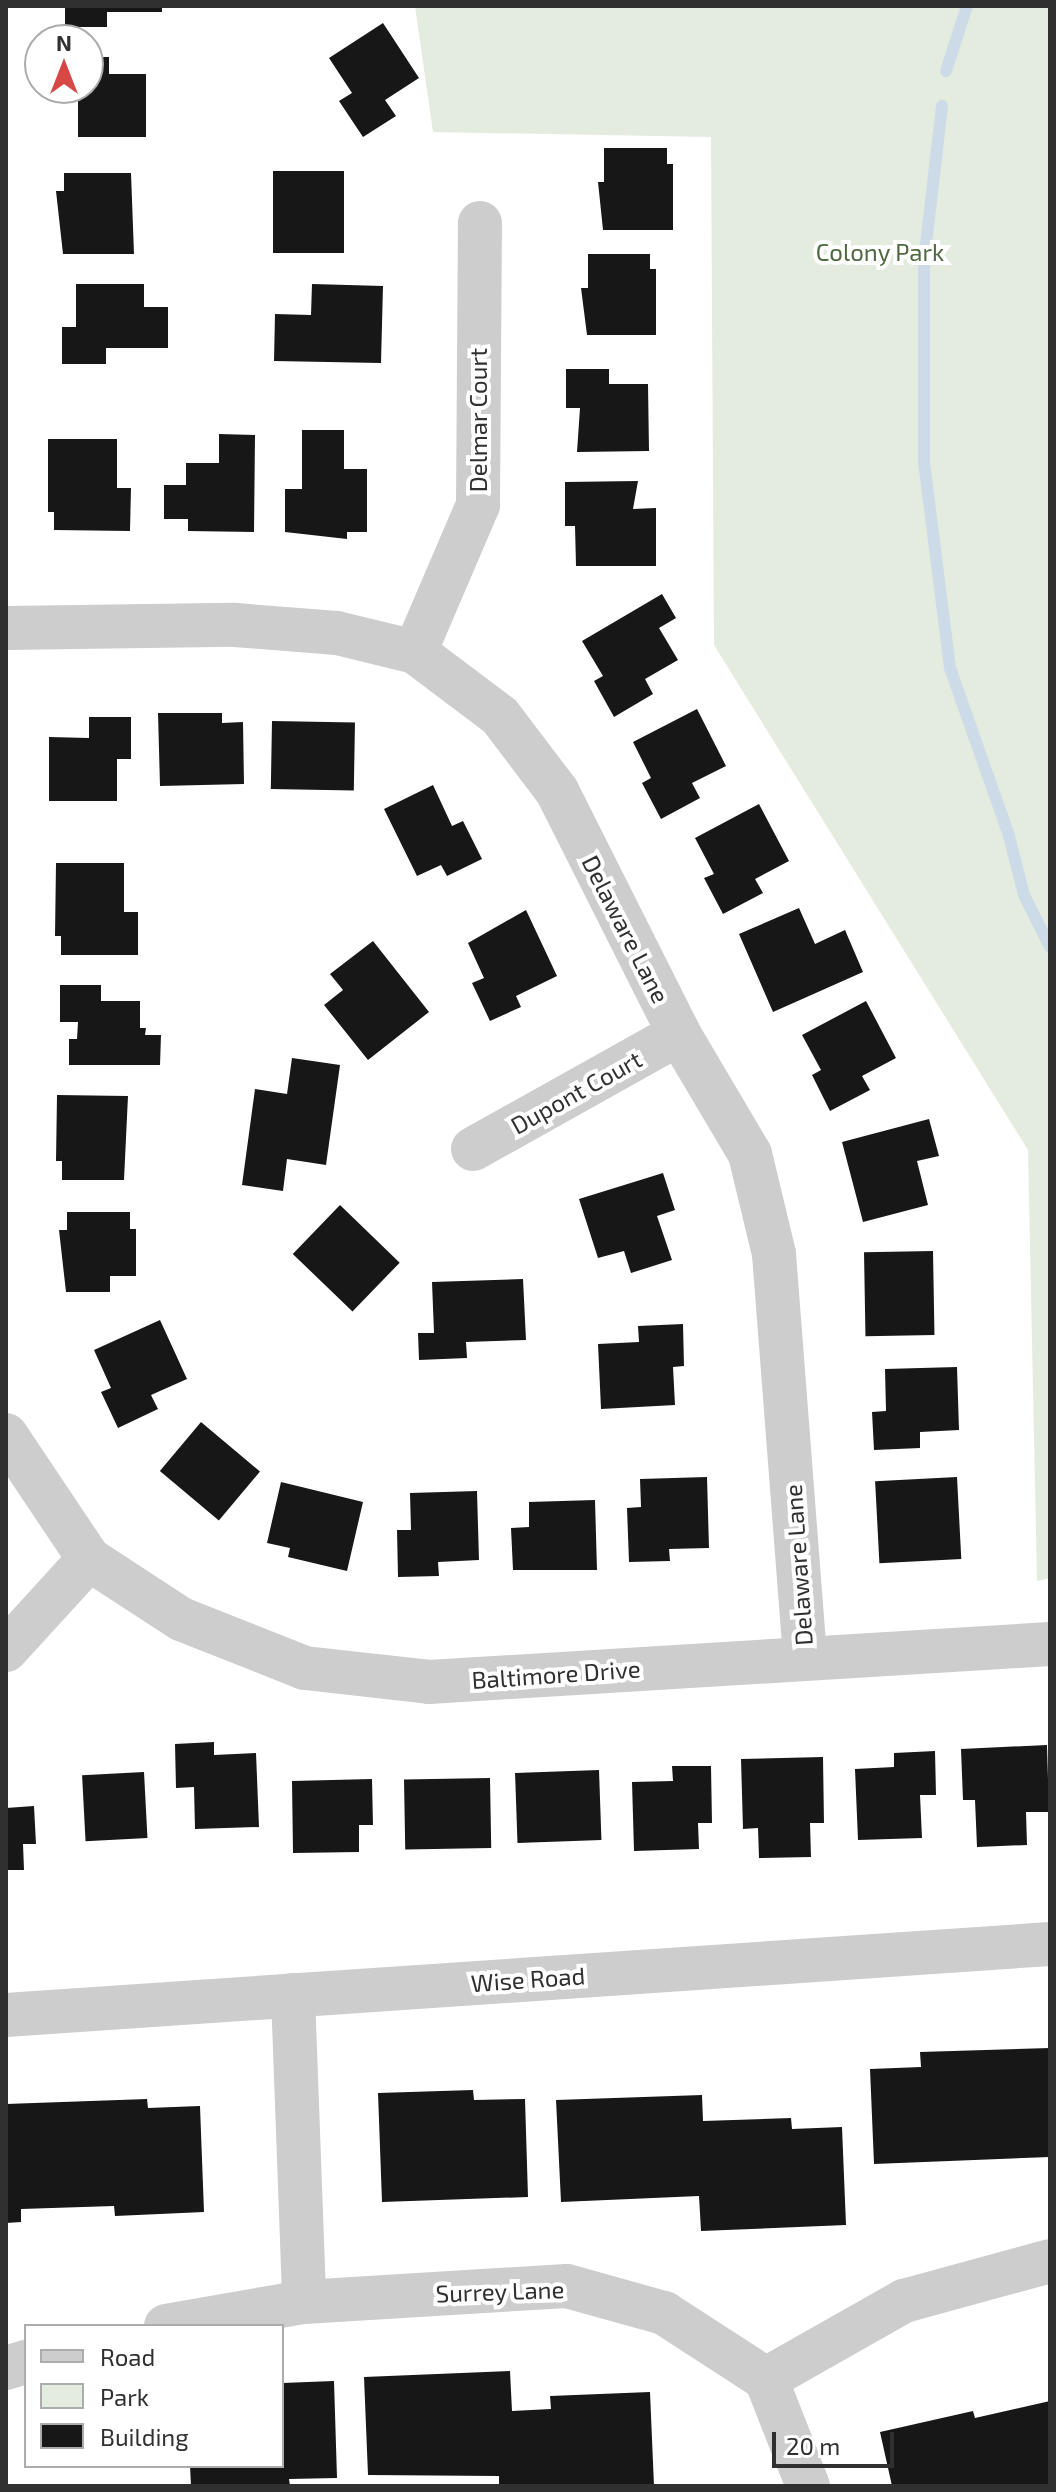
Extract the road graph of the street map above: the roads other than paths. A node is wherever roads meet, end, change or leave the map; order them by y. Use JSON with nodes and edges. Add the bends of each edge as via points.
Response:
{"nodes":[{"id":1,"x":480,"y":223,"type":"dead end"},
{"id":2,"x":6,"y":628,"type":"edge"},
{"id":3,"x":415,"y":652,"type":"junction"},
{"id":4,"x":679,"y":1034,"type":"junction"},
{"id":5,"x":473,"y":1149,"type":"dead end"},
{"id":6,"x":6,"y":1435,"type":"edge"},
{"id":7,"x":89,"y":1559,"type":"junction"},
{"id":8,"x":1050,"y":1644,"type":"edge"},
{"id":9,"x":6,"y":1650,"type":"edge"},
{"id":10,"x":805,"y":1658,"type":"junction"},
{"id":11,"x":1050,"y":1944,"type":"edge"},
{"id":12,"x":293,"y":1995,"type":"junction"},
{"id":13,"x":6,"y":2015,"type":"edge"},
{"id":14,"x":1050,"y":2261,"type":"edge"},
{"id":15,"x":304,"y":2302,"type":"junction"},
{"id":16,"x":178,"y":2324,"type":"edge"},
{"id":17,"x":766,"y":2379,"type":"junction"},
{"id":18,"x":808,"y":2486,"type":"edge"}],
"edges":[{"from":1,"to":3,"type":"street","name":"Delmar Court","via":[[478,505]]},
{"from":2,"to":3,"type":"street","name":"Delaware Lane","via":[[235,625],[337,633]]},
{"from":3,"to":4,"type":"street","name":"Delaware Lane","via":[[500,716],[557,791]]},
{"from":4,"to":5,"type":"street","name":"Dupont Court"},
{"from":4,"to":10,"type":"street","name":"Delaware Lane","via":[[750,1154],[774,1254]]},
{"from":6,"to":7,"type":"street"},
{"from":7,"to":9,"type":"street"},
{"from":7,"to":10,"type":"street","name":"Baltimore Drive","via":[[181,1619],[305,1668],[429,1682]]},
{"from":8,"to":10,"type":"street","name":"Baltimore Drive"},
{"from":11,"to":12,"type":"street","name":"Wise Road"},
{"from":12,"to":13,"type":"street","name":"Wise Road"},
{"from":12,"to":15,"type":"street"},
{"from":14,"to":17,"type":"street","via":[[904,2301]]},
{"from":15,"to":16,"type":"street","name":"Surrey Lane"},
{"from":15,"to":17,"type":"street","name":"Surrey Lane","via":[[567,2286],[664,2313]]},
{"from":17,"to":18,"type":"street"}]}
